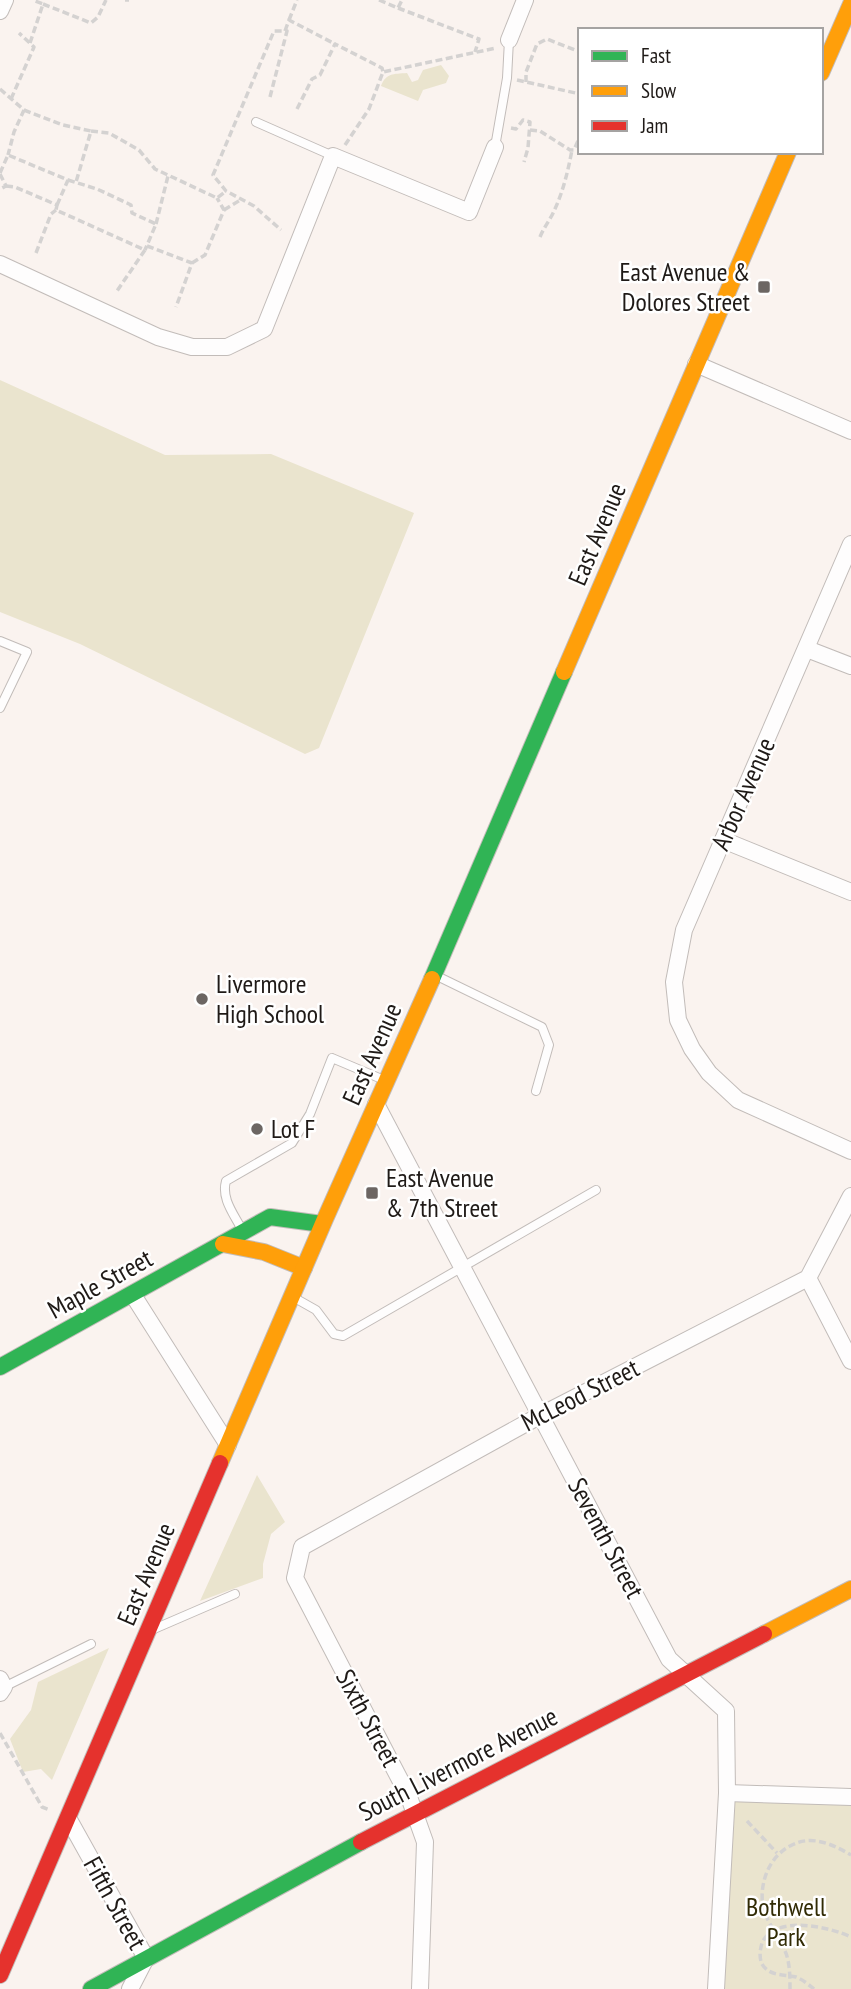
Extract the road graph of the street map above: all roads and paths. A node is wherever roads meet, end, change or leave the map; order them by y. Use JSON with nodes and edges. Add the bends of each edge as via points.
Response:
{"nodes":[{"id":1,"x":5,"y":0,"type":"edge"},
{"id":2,"x":106,"y":0,"type":"edge"},
{"id":3,"x":297,"y":0,"type":"edge"},
{"id":4,"x":379,"y":0,"type":"edge"},
{"id":5,"x":402,"y":0,"type":"edge"},
{"id":6,"x":525,"y":0,"type":"edge"},
{"id":7,"x":35,"y":1,"type":"edge"},
{"id":8,"x":43,"y":4,"type":"junction"},
{"id":9,"x":851,"y":4,"type":"edge"},
{"id":10,"x":398,"y":8,"type":"junction"},
{"id":11,"x":0,"y":11,"type":"edge"},
{"id":12,"x":289,"y":20,"type":"junction"},
{"id":13,"x":285,"y":31,"type":"junction"},
{"id":14,"x":846,"y":31,"type":"edge"},
{"id":15,"x":19,"y":33,"type":"dead end"},
{"id":16,"x":30,"y":43,"type":"junction"},
{"id":17,"x":509,"y":43,"type":"junction"},
{"id":18,"x":335,"y":44,"type":"junction"},
{"id":19,"x":578,"y":51,"type":"edge"},
{"id":20,"x":475,"y":52,"type":"junction"},
{"id":21,"x":823,"y":70,"type":"edge"},
{"id":22,"x":383,"y":72,"type":"junction"},
{"id":23,"x":506,"y":78,"type":"junction"},
{"id":24,"x":526,"y":82,"type":"junction"},
{"id":25,"x":0,"y":89,"type":"edge"},
{"id":26,"x":578,"y":94,"type":"edge"},
{"id":27,"x":270,"y":97,"type":"dead end"},
{"id":28,"x":11,"y":99,"type":"junction"},
{"id":29,"x":297,"y":109,"type":"dead end"},
{"id":30,"x":24,"y":110,"type":"junction"},
{"id":31,"x":256,"y":122,"type":"dead end"},
{"id":32,"x":499,"y":126,"type":"junction"},
{"id":33,"x":530,"y":130,"type":"junction"},
{"id":34,"x":92,"y":131,"type":"junction"},
{"id":35,"x":578,"y":140,"type":"edge"},
{"id":36,"x":495,"y":147,"type":"joint"},
{"id":37,"x":572,"y":150,"type":"junction"},
{"id":38,"x":787,"y":154,"type":"edge"},
{"id":39,"x":8,"y":155,"type":"junction"},
{"id":40,"x":336,"y":157,"type":"junction"},
{"id":41,"x":524,"y":162,"type":"dead end"},
{"id":42,"x":0,"y":173,"type":"edge"},
{"id":43,"x":168,"y":176,"type":"junction"},
{"id":44,"x":68,"y":180,"type":"junction"},
{"id":45,"x":76,"y":182,"type":"junction"},
{"id":46,"x":6,"y":186,"type":"junction"},
{"id":47,"x":0,"y":189,"type":"edge"},
{"id":48,"x":226,"y":191,"type":"junction"},
{"id":49,"x":218,"y":198,"type":"junction"},
{"id":50,"x":242,"y":199,"type":"junction"},
{"id":51,"x":56,"y":207,"type":"junction"},
{"id":52,"x":224,"y":210,"type":"junction"},
{"id":53,"x":156,"y":223,"type":"junction"},
{"id":54,"x":281,"y":230,"type":"dead end"},
{"id":55,"x":541,"y":237,"type":"dead end"},
{"id":56,"x":146,"y":248,"type":"junction"},
{"id":57,"x":36,"y":253,"type":"dead end"},
{"id":58,"x":192,"y":263,"type":"junction"},
{"id":59,"x":0,"y":264,"type":"edge"},
{"id":60,"x":117,"y":291,"type":"dead end"},
{"id":61,"x":176,"y":307,"type":"dead end"},
{"id":62,"x":696,"y":364,"type":"junction"},
{"id":63,"x":851,"y":431,"type":"edge"},
{"id":64,"x":851,"y":544,"type":"edge"},
{"id":65,"x":0,"y":641,"type":"edge"},
{"id":66,"x":807,"y":649,"type":"junction"},
{"id":67,"x":851,"y":666,"type":"edge"},
{"id":68,"x":0,"y":708,"type":"edge"},
{"id":69,"x":723,"y":840,"type":"junction"},
{"id":70,"x":851,"y":892,"type":"edge"},
{"id":71,"x":434,"y":975,"type":"junction"},
{"id":72,"x":387,"y":1081,"type":"junction"},
{"id":73,"x":536,"y":1091,"type":"dead end"},
{"id":74,"x":376,"y":1104,"type":"junction"},
{"id":75,"x":851,"y":1152,"type":"edge"},
{"id":76,"x":596,"y":1190,"type":"dead end"},
{"id":77,"x":851,"y":1196,"type":"edge"},
{"id":78,"x":322,"y":1224,"type":"junction"},
{"id":79,"x":243,"y":1232,"type":"junction"},
{"id":80,"x":223,"y":1244,"type":"junction"},
{"id":81,"x":462,"y":1267,"type":"junction"},
{"id":82,"x":304,"y":1268,"type":"junction"},
{"id":83,"x":808,"y":1278,"type":"junction"},
{"id":84,"x":134,"y":1295,"type":"junction"},
{"id":85,"x":292,"y":1297,"type":"junction"},
{"id":86,"x":851,"y":1361,"type":"edge"},
{"id":87,"x":0,"y":1367,"type":"edge"},
{"id":88,"x":541,"y":1415,"type":"junction"},
{"id":89,"x":228,"y":1445,"type":"junction"},
{"id":90,"x":295,"y":1578,"type":"joint"},
{"id":91,"x":851,"y":1589,"type":"edge"},
{"id":92,"x":235,"y":1594,"type":"dead end"},
{"id":93,"x":148,"y":1632,"type":"junction"},
{"id":94,"x":91,"y":1644,"type":"dead end"},
{"id":95,"x":687,"y":1675,"type":"junction"},
{"id":96,"x":1,"y":1686,"type":"edge"},
{"id":97,"x":0,"y":1733,"type":"edge"},
{"id":98,"x":727,"y":1793,"type":"junction"},
{"id":99,"x":851,"y":1797,"type":"edge"},
{"id":100,"x":416,"y":1812,"type":"junction"},
{"id":101,"x":68,"y":1818,"type":"junction"},
{"id":102,"x":747,"y":1822,"type":"dead end"},
{"id":103,"x":777,"y":1853,"type":"junction"},
{"id":104,"x":851,"y":1855,"type":"edge"},
{"id":105,"x":774,"y":1931,"type":"junction"},
{"id":106,"x":851,"y":1937,"type":"edge"},
{"id":107,"x":146,"y":1958,"type":"junction"},
{"id":108,"x":0,"y":1975,"type":"edge"},
{"id":109,"x":790,"y":1977,"type":"junction"},
{"id":110,"x":91,"y":1989,"type":"edge"},
{"id":111,"x":130,"y":1989,"type":"edge"},
{"id":112,"x":420,"y":1989,"type":"edge"},
{"id":113,"x":716,"y":1989,"type":"edge"},
{"id":114,"x":790,"y":1989,"type":"edge"},
{"id":115,"x":814,"y":1989,"type":"edge"}],
"edges":[{"from":1,"to":11,"type":"street"},
{"from":2,"to":8,"type":"path","via":[[91,23]]},
{"from":3,"to":12,"type":"path"},
{"from":4,"to":10,"type":"path"},
{"from":5,"to":10,"type":"path"},
{"from":6,"to":17,"type":"street"},
{"from":7,"to":8,"type":"path"},
{"from":8,"to":16,"type":"path"},
{"from":9,"to":14,"type":"main road"},
{"from":10,"to":20,"type":"path","via":[[479,39]]},
{"from":12,"to":13,"type":"path"},
{"from":12,"to":18,"type":"path"},
{"from":13,"to":27,"type":"path"},
{"from":13,"to":48,"type":"path","via":[[274,31],[213,175]]},
{"from":14,"to":21,"type":"main road"},
{"from":15,"to":16,"type":"path"},
{"from":16,"to":28,"type":"path","via":[[34,47]]},
{"from":17,"to":20,"type":"path"},
{"from":17,"to":23,"type":"lane"},
{"from":18,"to":22,"type":"path"},
{"from":18,"to":29,"type":"path"},
{"from":19,"to":24,"type":"path","via":[[547,39],[537,44]]},
{"from":20,"to":22,"type":"path"},
{"from":22,"to":40,"type":"path","via":[[369,109]]},
{"from":23,"to":24,"type":"path"},
{"from":23,"to":32,"type":"lane"},
{"from":24,"to":26,"type":"path"},
{"from":25,"to":28,"type":"path"},
{"from":28,"to":30,"type":"path"},
{"from":30,"to":34,"type":"path"},
{"from":30,"to":39,"type":"path"},
{"from":31,"to":40,"type":"lane"},
{"from":32,"to":33,"type":"path","via":[[516,129],[523,120],[530,122]]},
{"from":32,"to":36,"type":"lane"},
{"from":33,"to":37,"type":"path"},
{"from":33,"to":41,"type":"path"},
{"from":34,"to":43,"type":"path","via":[[109,133],[139,150]]},
{"from":34,"to":45,"type":"path"},
{"from":35,"to":37,"type":"path"},
{"from":36,"to":40,"type":"street","via":[[469,212]]},
{"from":37,"to":55,"type":"path","via":[[567,177]]},
{"from":38,"to":62,"type":"main road","name":"East Avenue"},
{"from":39,"to":42,"type":"path"},
{"from":39,"to":44,"type":"path"},
{"from":40,"to":59,"type":"street","via":[[264,329],[227,347],[192,347],[158,337]]},
{"from":42,"to":46,"type":"path"},
{"from":43,"to":49,"type":"path"},
{"from":43,"to":53,"type":"path"},
{"from":44,"to":45,"type":"path"},
{"from":44,"to":51,"type":"path"},
{"from":45,"to":53,"type":"path","via":[[131,205],[135,216]]},
{"from":46,"to":47,"type":"path"},
{"from":46,"to":51,"type":"path"},
{"from":48,"to":49,"type":"path"},
{"from":48,"to":50,"type":"path"},
{"from":49,"to":52,"type":"path"},
{"from":50,"to":52,"type":"path"},
{"from":50,"to":54,"type":"path"},
{"from":51,"to":56,"type":"path"},
{"from":51,"to":57,"type":"path"},
{"from":52,"to":58,"type":"path","via":[[205,254]]},
{"from":53,"to":56,"type":"path"},
{"from":56,"to":58,"type":"path"},
{"from":56,"to":60,"type":"path"},
{"from":58,"to":61,"type":"path"},
{"from":62,"to":63,"type":"street"},
{"from":62,"to":71,"type":"main road","name":"East Avenue"},
{"from":64,"to":66,"type":"street","name":"Arbor Avenue"},
{"from":65,"to":68,"type":"lane","via":[[27,652]]},
{"from":66,"to":67,"type":"street"},
{"from":66,"to":69,"type":"street","name":"Arbor Avenue"},
{"from":69,"to":70,"type":"street"},
{"from":69,"to":75,"type":"street","name":"Arbor Avenue","via":[[684,930],[674,982],[678,1020],[709,1073],[738,1100]]},
{"from":71,"to":72,"type":"main road","name":"East Avenue"},
{"from":71,"to":73,"type":"lane","via":[[542,1027],[549,1045]]},
{"from":72,"to":74,"type":"main road","name":"East Avenue"},
{"from":72,"to":79,"type":"lane","via":[[332,1058],[310,1114],[292,1143],[226,1181],[223,1191]]},
{"from":74,"to":78,"type":"main road","name":"East Avenue"},
{"from":74,"to":81,"type":"street","name":"Seventh Street"},
{"from":76,"to":81,"type":"lane"},
{"from":77,"to":83,"type":"street"},
{"from":78,"to":79,"type":"main road","name":"Maple Street","via":[[270,1217]]},
{"from":78,"to":82,"type":"main road","name":"East Avenue"},
{"from":79,"to":80,"type":"main road","name":"Maple Street"},
{"from":80,"to":82,"type":"main road","via":[[264,1252]]},
{"from":80,"to":84,"type":"main road","name":"Maple Street"},
{"from":81,"to":85,"type":"lane","via":[[343,1335],[334,1334],[316,1310]]},
{"from":81,"to":88,"type":"street","name":"Seventh Street"},
{"from":82,"to":85,"type":"main road","name":"East Avenue"},
{"from":83,"to":86,"type":"street"},
{"from":83,"to":88,"type":"street","name":"McLeod Street"},
{"from":84,"to":87,"type":"main road","name":"Maple Street"},
{"from":84,"to":89,"type":"street"},
{"from":85,"to":89,"type":"main road","name":"East Avenue"},
{"from":88,"to":90,"type":"street","name":"McLeod Street","via":[[302,1547]]},
{"from":88,"to":95,"type":"street","name":"Seventh Street","via":[[669,1659]]},
{"from":89,"to":93,"type":"main road","name":"East Avenue"},
{"from":90,"to":100,"type":"street","name":"Sixth Street"},
{"from":91,"to":95,"type":"main road","name":"South Livermore Avenue"},
{"from":92,"to":93,"type":"lane"},
{"from":93,"to":101,"type":"main road","name":"East Avenue"},
{"from":94,"to":96,"type":"lane"},
{"from":95,"to":98,"type":"street","name":"Seventh Street","via":[[726,1711]]},
{"from":95,"to":100,"type":"main road","name":"South Livermore Avenue"},
{"from":97,"to":101,"type":"path","via":[[42,1807]]},
{"from":98,"to":99,"type":"street"},
{"from":98,"to":113,"type":"street","name":"Seventh Street"},
{"from":100,"to":107,"type":"main road","name":"South Livermore Avenue"},
{"from":100,"to":112,"type":"street","name":"Sixth Street","via":[[426,1844]]},
{"from":101,"to":107,"type":"street","name":"Fifth Street"},
{"from":101,"to":108,"type":"main road","name":"East Avenue"},
{"from":102,"to":103,"type":"path"},
{"from":103,"to":104,"type":"path","via":[[797,1842],[817,1840]]},
{"from":103,"to":105,"type":"path","via":[[764,1882],[764,1907]]},
{"from":105,"to":106,"type":"path","via":[[809,1925]]},
{"from":105,"to":109,"type":"path","via":[[786,1952]]},
{"from":105,"to":109,"type":"path","via":[[762,1942],[762,1963],[769,1971]]},
{"from":107,"to":110,"type":"main road","name":"South Livermore Avenue"},
{"from":107,"to":111,"type":"street","name":"Fifth Street"},
{"from":109,"to":114,"type":"path"},
{"from":109,"to":115,"type":"path"}]}
